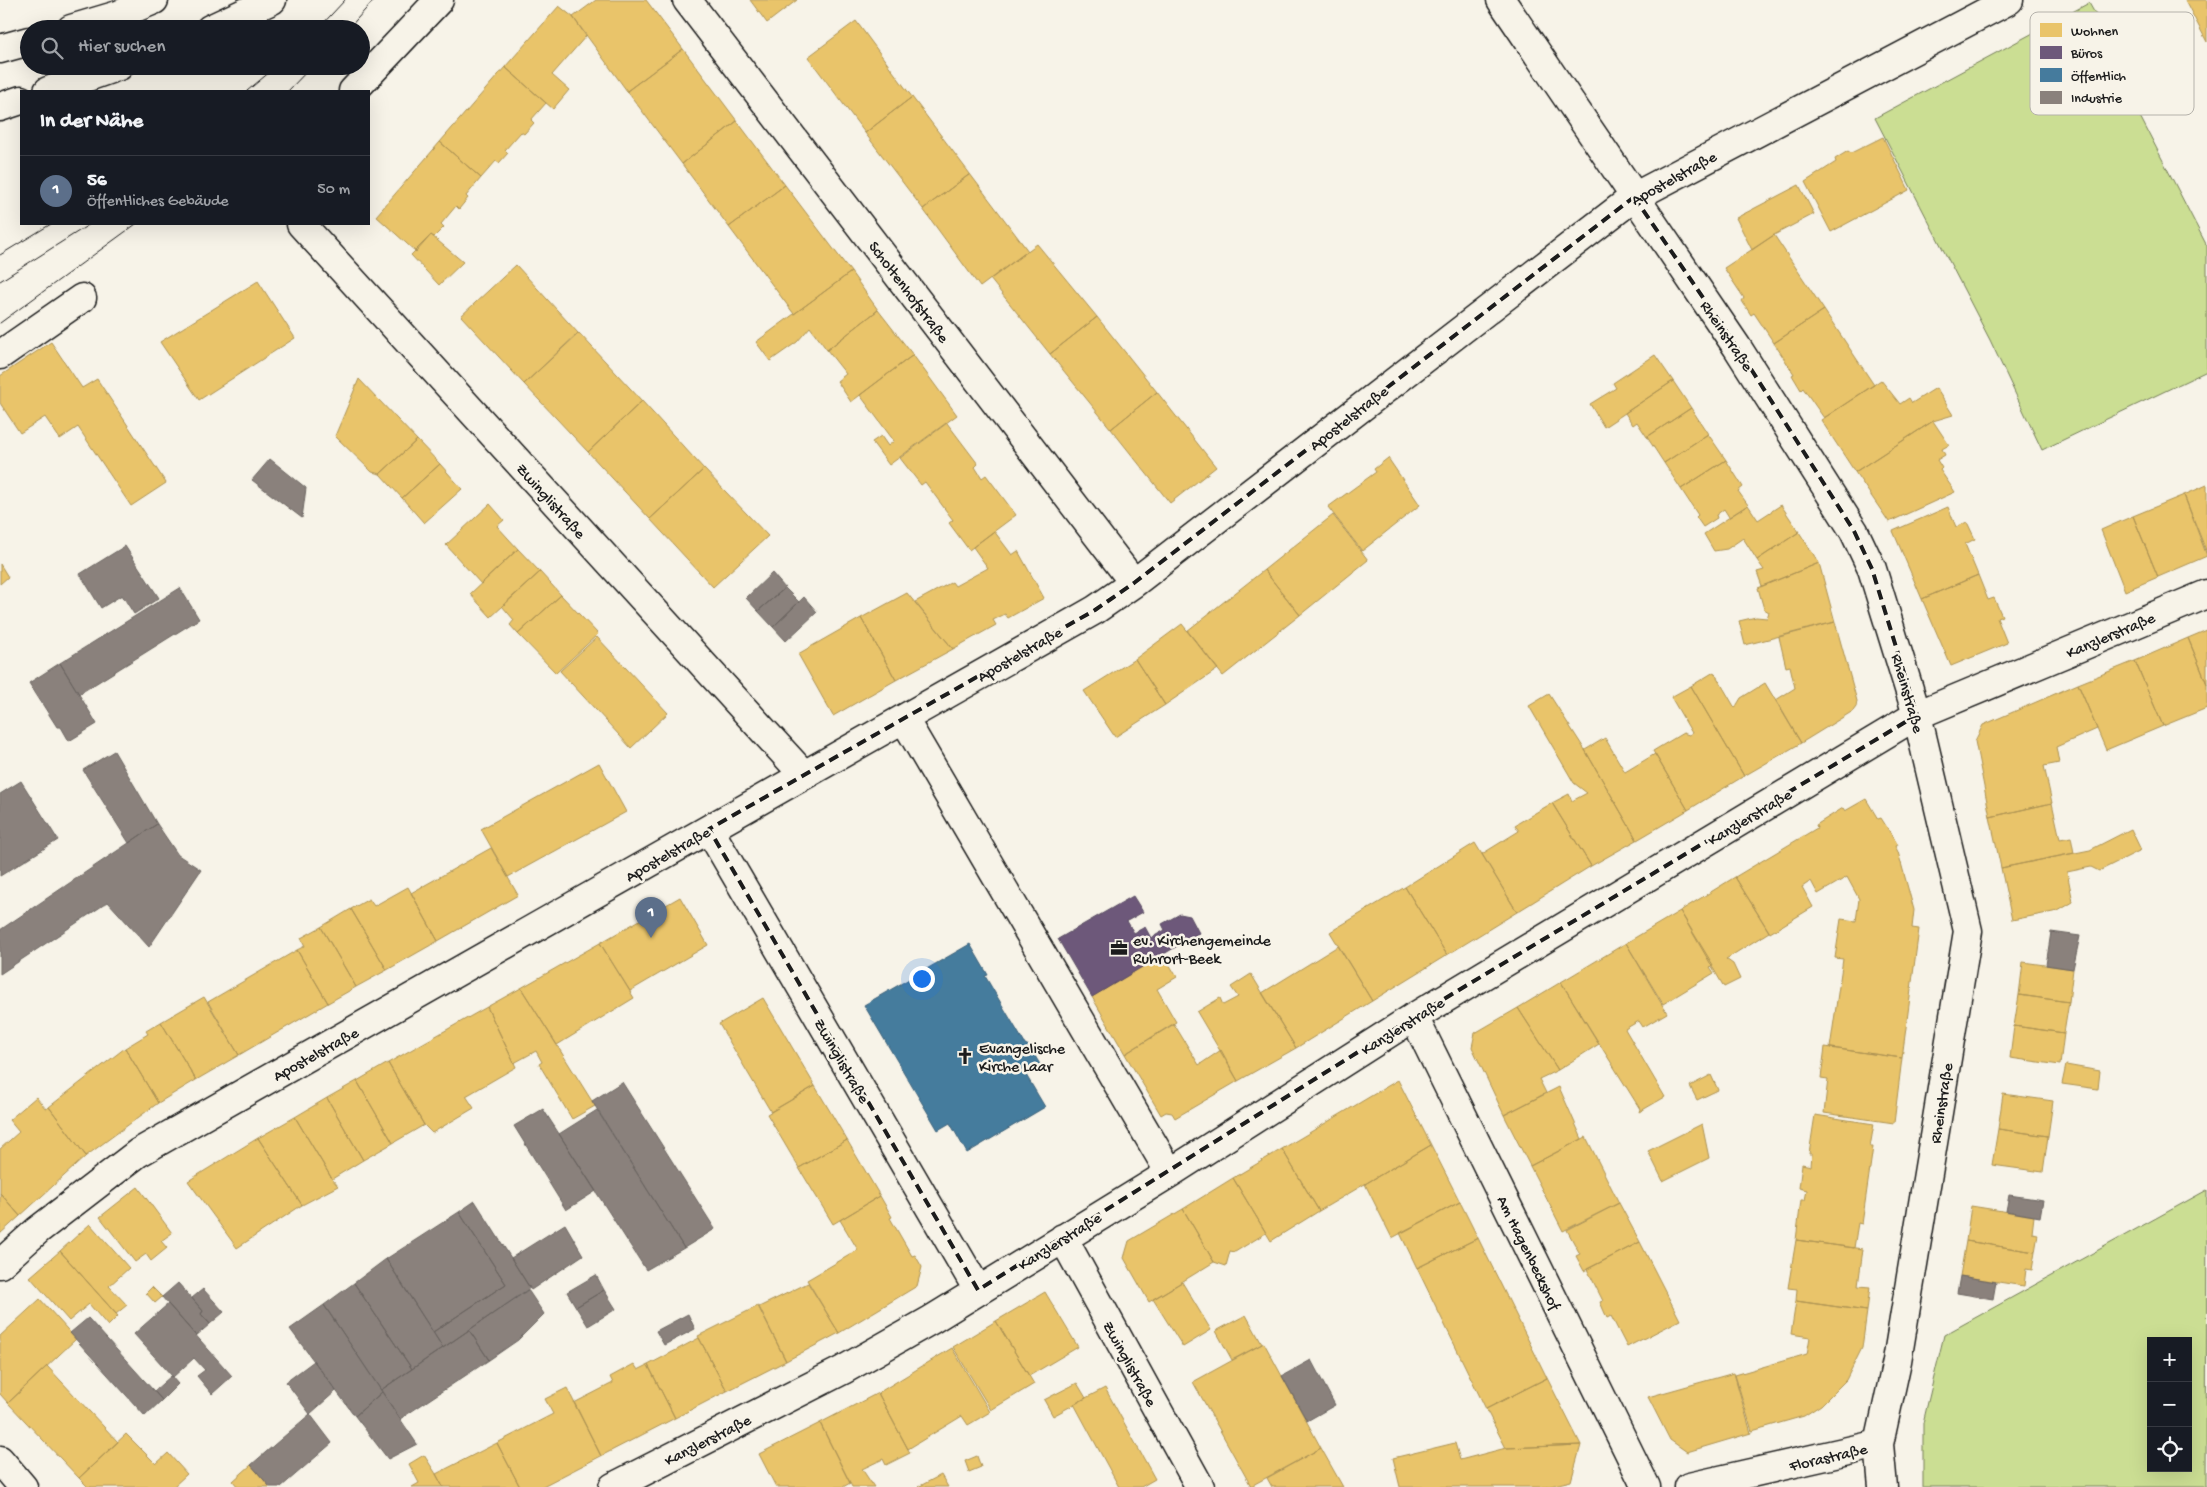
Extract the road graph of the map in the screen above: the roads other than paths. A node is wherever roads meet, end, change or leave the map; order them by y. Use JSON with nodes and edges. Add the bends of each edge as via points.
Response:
{"nodes":[{"id":1,"x":154,"y":0,"type":"edge"},
{"id":2,"x":272,"y":0,"type":"edge"},
{"id":3,"x":439,"y":0,"type":"edge"},
{"id":4,"x":687,"y":0,"type":"edge"},
{"id":5,"x":1501,"y":0,"type":"edge"},
{"id":6,"x":2010,"y":0,"type":"edge"},
{"id":7,"x":101,"y":20,"type":"edge"},
{"id":8,"x":229,"y":20,"type":"edge"},
{"id":9,"x":20,"y":43,"type":"edge"},
{"id":10,"x":0,"y":49,"type":"edge"},
{"id":11,"x":370,"y":73,"type":"edge"},
{"id":12,"x":93,"y":75,"type":"edge"},
{"id":13,"x":368,"y":75,"type":"edge"},
{"id":14,"x":51,"y":90,"type":"edge"},
{"id":15,"x":354,"y":90,"type":"edge"},
{"id":16,"x":20,"y":100,"type":"edge"},
{"id":17,"x":0,"y":107,"type":"edge"},
{"id":18,"x":1634,"y":196,"type":"junction"},
{"id":19,"x":302,"y":225,"type":"edge"},
{"id":20,"x":82,"y":298,"type":"dead end"},
{"id":21,"x":0,"y":355,"type":"edge"},
{"id":22,"x":1134,"y":582,"type":"junction"},
{"id":23,"x":2207,"y":594,"type":"edge"},
{"id":24,"x":1917,"y":714,"type":"junction"},
{"id":25,"x":904,"y":719,"type":"junction"},
{"id":26,"x":804,"y":775,"type":"junction"},
{"id":27,"x":709,"y":829,"type":"junction"},
{"id":28,"x":1414,"y":1017,"type":"junction"},
{"id":29,"x":1170,"y":1173,"type":"junction"},
{"id":30,"x":1063,"y":1238,"type":"junction"},
{"id":31,"x":0,"y":1264,"type":"edge"},
{"id":32,"x":978,"y":1290,"type":"junction"},
{"id":33,"x":1879,"y":1444,"type":"junction"},
{"id":34,"x":0,"y":1460,"type":"edge"},
{"id":35,"x":23,"y":1487,"type":"edge"},
{"id":36,"x":612,"y":1487,"type":"edge"},
{"id":37,"x":1200,"y":1487,"type":"edge"},
{"id":38,"x":1646,"y":1487,"type":"edge"},
{"id":39,"x":1689,"y":1487,"type":"edge"},
{"id":40,"x":1883,"y":1487,"type":"edge"}],
"edges":[{"from":1,"to":7,"type":"street"},
{"from":2,"to":8,"type":"street"},
{"from":3,"to":11,"type":"street"},
{"from":4,"to":22,"type":"street","name":"Scholtenhofstraße"},
{"from":5,"to":18,"type":"street","name":"Rheinstraße"},
{"from":6,"to":18,"type":"street","name":"Apostelstraße"},
{"from":9,"to":10,"type":"street"},
{"from":12,"to":14,"type":"street"},
{"from":13,"to":15,"type":"street"},
{"from":16,"to":17,"type":"street"},
{"from":18,"to":22,"type":"street","name":"Apostelstraße"},
{"from":18,"to":24,"type":"street","name":"Rheinstraße","via":[[1737,347],[1854,532],[1872,569]]},
{"from":19,"to":26,"type":"street","name":"Zwinglistraße"},
{"from":20,"to":21,"type":"street"},
{"from":22,"to":25,"type":"street","name":"Apostelstraße","via":[[1095,610]]},
{"from":23,"to":24,"type":"street","name":"Kanzlerstraße"},
{"from":24,"to":28,"type":"street","name":"Kanzlerstraße"},
{"from":24,"to":33,"type":"street","name":"Rheinstraße","via":[[1968,931],[1897,1361]]},
{"from":25,"to":26,"type":"street","name":"Apostelstraße"},
{"from":25,"to":29,"type":"street"},
{"from":26,"to":27,"type":"street","name":"Apostelstraße"},
{"from":27,"to":31,"type":"street","name":"Apostelstraße","via":[[138,1153],[38,1230]]},
{"from":27,"to":32,"type":"street","name":"Zwinglistraße"},
{"from":28,"to":29,"type":"street","name":"Kanzlerstraße"},
{"from":28,"to":38,"type":"street","name":"Am Hagenbeckshof"},
{"from":29,"to":30,"type":"street","name":"Kanzlerstraße"},
{"from":30,"to":32,"type":"street","name":"Kanzlerstraße"},
{"from":30,"to":37,"type":"street","name":"Zwinglistraße"},
{"from":32,"to":36,"type":"street","name":"Kanzlerstraße","via":[[843,1370]]},
{"from":33,"to":39,"type":"street","name":"Florastraße"},
{"from":33,"to":40,"type":"street","name":"Rheinstraße"},
{"from":34,"to":35,"type":"street"}]}
